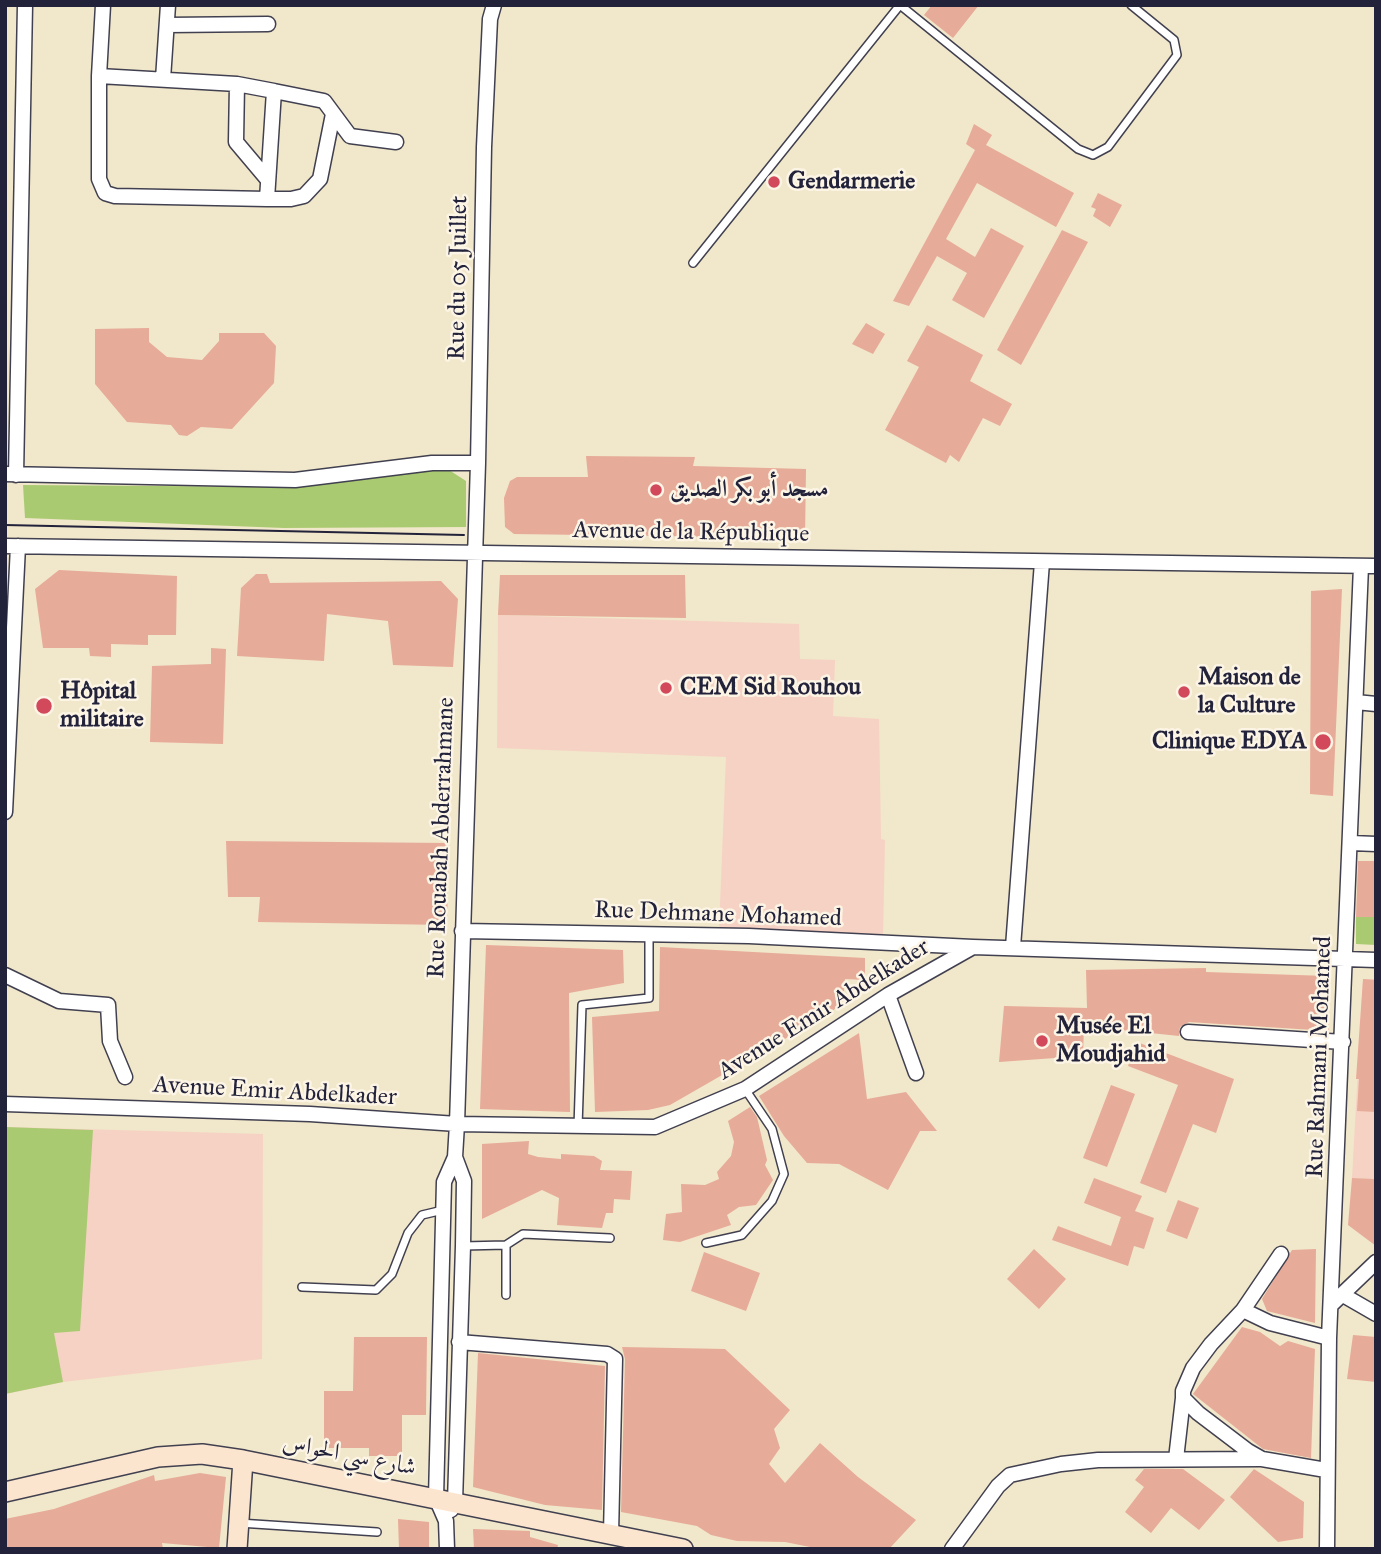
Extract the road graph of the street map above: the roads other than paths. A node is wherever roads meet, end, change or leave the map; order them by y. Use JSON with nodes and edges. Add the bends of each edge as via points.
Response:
{"nodes":[{"id":1,"x":25,"y":5,"type":"edge"},
{"id":2,"x":103,"y":5,"type":"edge"},
{"id":3,"x":168,"y":5,"type":"edge"},
{"id":4,"x":494,"y":5,"type":"edge"},
{"id":5,"x":900,"y":5,"type":"edge"},
{"id":6,"x":1131,"y":5,"type":"edge"},
{"id":7,"x":167,"y":24,"type":"junction"},
{"id":8,"x":268,"y":24,"type":"dead end"},
{"id":9,"x":99,"y":76,"type":"junction"},
{"id":10,"x":163,"y":79,"type":"junction"},
{"id":11,"x":237,"y":84,"type":"junction"},
{"id":12,"x":274,"y":91,"type":"junction"},
{"id":13,"x":333,"y":114,"type":"junction"},
{"id":14,"x":397,"y":142,"type":"dead end"},
{"id":15,"x":268,"y":180,"type":"junction"},
{"id":16,"x":267,"y":199,"type":"junction"},
{"id":17,"x":693,"y":262,"type":"dead end"},
{"id":18,"x":478,"y":463,"type":"junction"},
{"id":19,"x":11,"y":474,"type":"edge"},
{"id":20,"x":12,"y":546,"type":"edge"},
{"id":21,"x":474,"y":553,"type":"junction"},
{"id":22,"x":1042,"y":562,"type":"junction"},
{"id":23,"x":1368,"y":566,"type":"edge"},
{"id":24,"x":1356,"y":702,"type":"junction"},
{"id":25,"x":1376,"y":704,"type":"edge"},
{"id":26,"x":5,"y":812,"type":"edge"},
{"id":27,"x":1351,"y":843,"type":"junction"},
{"id":28,"x":1376,"y":844,"type":"edge"},
{"id":29,"x":462,"y":931,"type":"junction"},
{"id":30,"x":649,"y":936,"type":"junction"},
{"id":31,"x":973,"y":947,"type":"junction"},
{"id":32,"x":1013,"y":947,"type":"junction"},
{"id":33,"x":1346,"y":959,"type":"junction"},
{"id":34,"x":1376,"y":960,"type":"edge"},
{"id":35,"x":5,"y":975,"type":"edge"},
{"id":36,"x":888,"y":995,"type":"junction"},
{"id":37,"x":1188,"y":1032,"type":"dead end"},
{"id":38,"x":1343,"y":1042,"type":"junction"},
{"id":39,"x":916,"y":1073,"type":"dead end"},
{"id":40,"x":125,"y":1077,"type":"dead end"},
{"id":41,"x":745,"y":1089,"type":"junction"},
{"id":42,"x":5,"y":1104,"type":"edge"},
{"id":43,"x":457,"y":1124,"type":"junction"},
{"id":44,"x":578,"y":1128,"type":"junction"},
{"id":45,"x":455,"y":1157,"type":"junction"},
{"id":46,"x":444,"y":1210,"type":"junction"},
{"id":47,"x":610,"y":1238,"type":"dead end"},
{"id":48,"x":706,"y":1243,"type":"dead end"},
{"id":49,"x":506,"y":1245,"type":"junction"},
{"id":50,"x":463,"y":1246,"type":"junction"},
{"id":51,"x":1281,"y":1254,"type":"dead end"},
{"id":52,"x":1376,"y":1262,"type":"edge"},
{"id":53,"x":302,"y":1287,"type":"dead end"},
{"id":54,"x":506,"y":1295,"type":"dead end"},
{"id":55,"x":1343,"y":1295,"type":"junction"},
{"id":56,"x":1331,"y":1305,"type":"junction"},
{"id":57,"x":1243,"y":1310,"type":"junction"},
{"id":58,"x":1376,"y":1314,"type":"edge"},
{"id":59,"x":1329,"y":1338,"type":"junction"},
{"id":60,"x":459,"y":1342,"type":"junction"},
{"id":61,"x":1183,"y":1398,"type":"junction"},
{"id":62,"x":1176,"y":1459,"type":"junction"},
{"id":63,"x":1262,"y":1459,"type":"junction"},
{"id":64,"x":243,"y":1460,"type":"junction"},
{"id":65,"x":1326,"y":1470,"type":"junction"},
{"id":66,"x":5,"y":1492,"type":"edge"},
{"id":67,"x":446,"y":1500,"type":"junction"},
{"id":68,"x":239,"y":1523,"type":"junction"},
{"id":69,"x":377,"y":1532,"type":"dead end"},
{"id":70,"x":611,"y":1534,"type":"junction"},
{"id":71,"x":234,"y":1548,"type":"edge"},
{"id":72,"x":447,"y":1549,"type":"edge"},
{"id":73,"x":683,"y":1549,"type":"edge"},
{"id":74,"x":952,"y":1549,"type":"edge"},
{"id":75,"x":1327,"y":1549,"type":"edge"}],
"edges":[{"from":1,"to":19,"type":"street"},
{"from":2,"to":9,"type":"street"},
{"from":3,"to":7,"type":"street"},
{"from":4,"to":18,"type":"street","name":"Rue du 05 Juillet","via":[[484,147]]},
{"from":5,"to":6,"type":"lane","via":[[1078,149],[1093,155],[1108,147],[1177,55],[1174,40]]},
{"from":5,"to":17,"type":"lane"},
{"from":7,"to":8,"type":"street"},
{"from":7,"to":10,"type":"street"},
{"from":9,"to":10,"type":"street"},
{"from":9,"to":16,"type":"street","via":[[99,179],[104,193]]},
{"from":10,"to":11,"type":"street"},
{"from":11,"to":12,"type":"street"},
{"from":11,"to":15,"type":"street","via":[[236,142]]},
{"from":12,"to":13,"type":"street","via":[[324,101]]},
{"from":12,"to":15,"type":"street"},
{"from":13,"to":14,"type":"street","via":[[350,136]]},
{"from":13,"to":16,"type":"street","via":[[320,179],[312,191],[291,199]]},
{"from":15,"to":16,"type":"street"},
{"from":18,"to":19,"type":"street","via":[[432,463],[295,480]]},
{"from":18,"to":21,"type":"street","name":"Rue du 05 Juillet"},
{"from":20,"to":21,"type":"street","name":"Avenue de la République"},
{"from":20,"to":26,"type":"street"},
{"from":21,"to":22,"type":"street","name":"Avenue de la République"},
{"from":21,"to":29,"type":"street","name":"Rue Rouabah Abderrahmane"},
{"from":22,"to":23,"type":"street","name":"Avenue de la République"},
{"from":22,"to":32,"type":"street"},
{"from":23,"to":24,"type":"street","name":"Rue Rahmani Mohamed"},
{"from":24,"to":25,"type":"street"},
{"from":24,"to":27,"type":"street","name":"Rue Rahmani Mohamed"},
{"from":27,"to":28,"type":"street"},
{"from":27,"to":33,"type":"street","name":"Rue Rahmani Mohamed"},
{"from":29,"to":30,"type":"street","name":"Rue Dehmane Mohamed"},
{"from":29,"to":43,"type":"street","name":"Rue Rouabah Abderrahmane"},
{"from":30,"to":31,"type":"street","name":"Rue Dehmane Mohamed"},
{"from":30,"to":44,"type":"lane","via":[[649,998],[582,1005]]},
{"from":31,"to":32,"type":"street","name":"Avenue Emir Abdelkader"},
{"from":31,"to":36,"type":"street","name":"Avenue Emir Abdelkader"},
{"from":32,"to":33,"type":"street","name":"Avenue Emir Abdelkader"},
{"from":33,"to":34,"type":"street","name":"Avenue Emir Abdelkader"},
{"from":33,"to":38,"type":"street","name":"Rue Rahmani Mohamed"},
{"from":35,"to":40,"type":"street","via":[[59,1001],[108,1005],[110,1041]]},
{"from":36,"to":39,"type":"street"},
{"from":36,"to":41,"type":"street","name":"Avenue Emir Abdelkader"},
{"from":37,"to":38,"type":"street"},
{"from":38,"to":56,"type":"street","name":"Rue Rahmani Mohamed"},
{"from":41,"to":44,"type":"street","name":"Avenue Emir Abdelkader","via":[[655,1128]]},
{"from":41,"to":48,"type":"lane","via":[[772,1129],[784,1174],[772,1201],[743,1235]]},
{"from":42,"to":43,"type":"street","name":"Avenue Emir Abdelkader"},
{"from":43,"to":44,"type":"street","name":"Avenue Emir Abdelkader"},
{"from":43,"to":45,"type":"street","name":"Rue Rouabah Abderrahmane"},
{"from":45,"to":46,"type":"street","via":[[444,1182]]},
{"from":45,"to":50,"type":"street","via":[[464,1181]]},
{"from":46,"to":53,"type":"lane","via":[[422,1215],[408,1233],[392,1274],[376,1290]]},
{"from":46,"to":67,"type":"street"},
{"from":47,"to":49,"type":"lane","via":[[523,1234]]},
{"from":49,"to":50,"type":"lane"},
{"from":49,"to":54,"type":"lane"},
{"from":50,"to":60,"type":"street"},
{"from":51,"to":57,"type":"street"},
{"from":52,"to":55,"type":"street"},
{"from":55,"to":56,"type":"street"},
{"from":55,"to":58,"type":"street"},
{"from":56,"to":59,"type":"street","name":"Rue Rahmani Mohamed"},
{"from":57,"to":59,"type":"street","via":[[1270,1323]]},
{"from":57,"to":61,"type":"street","via":[[1193,1368]]},
{"from":59,"to":65,"type":"street","name":"Rue Rahmani Mohamed"},
{"from":60,"to":67,"type":"street"},
{"from":60,"to":70,"type":"street","via":[[607,1354],[615,1359]]},
{"from":61,"to":62,"type":"street"},
{"from":61,"to":63,"type":"street"},
{"from":62,"to":63,"type":"street"},
{"from":62,"to":74,"type":"street","via":[[1079,1462],[1010,1475]]},
{"from":63,"to":65,"type":"street"},
{"from":64,"to":66,"type":"street","name":"شارع سي الحواس","via":[[171,1454]]},
{"from":64,"to":67,"type":"street","name":"شارع سي الحواس"},
{"from":64,"to":68,"type":"street"},
{"from":65,"to":75,"type":"street","name":"Rue Rahmani Mohamed"},
{"from":67,"to":70,"type":"street","name":"شارع سي الحواس"},
{"from":67,"to":72,"type":"street"},
{"from":68,"to":69,"type":"lane"},
{"from":68,"to":71,"type":"street"},
{"from":70,"to":73,"type":"street","name":"شارع سي الحواس"}]}
